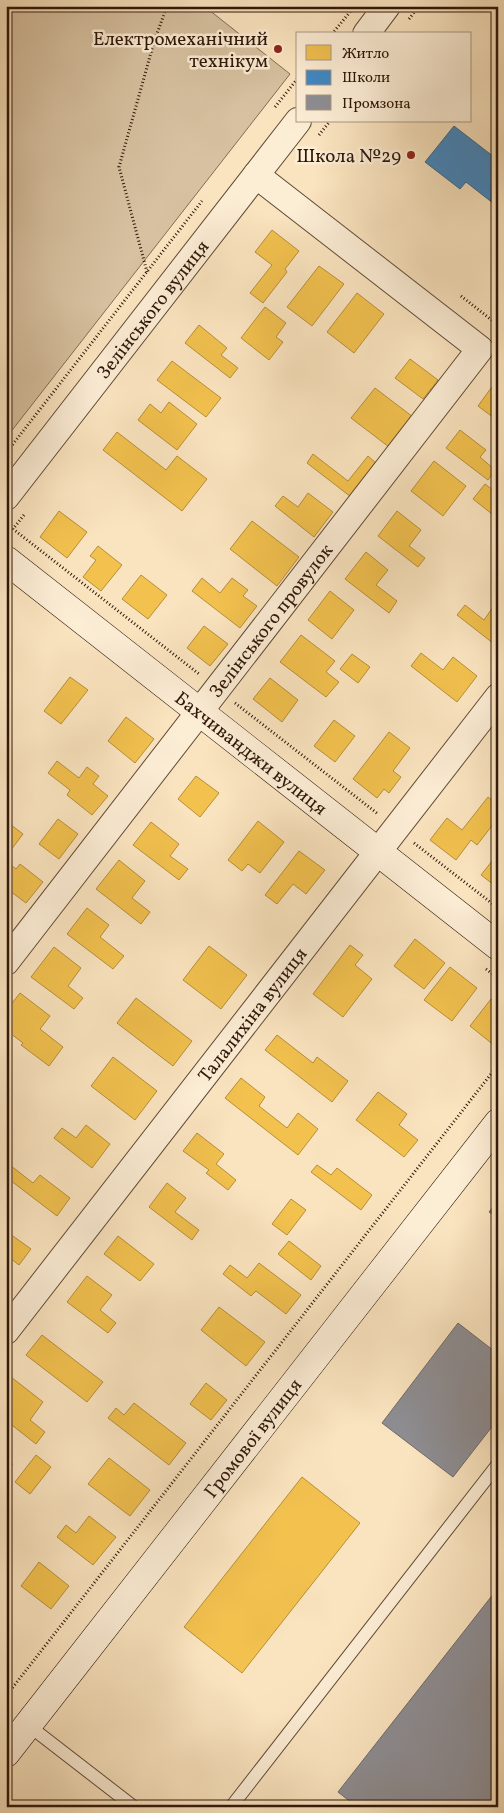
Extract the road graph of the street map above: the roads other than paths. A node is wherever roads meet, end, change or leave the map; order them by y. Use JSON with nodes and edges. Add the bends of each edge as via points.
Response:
{"nodes":[{"id":1,"x":387,"y":6,"type":"edge"},
{"id":2,"x":368,"y":32,"type":"edge"},
{"id":3,"x":297,"y":122,"type":"edge"},
{"id":4,"x":256,"y":175,"type":"junction"},
{"id":5,"x":6,"y":497,"type":"edge"},
{"id":6,"x":6,"y":560,"type":"edge"},
{"id":7,"x":498,"y":698,"type":"edge"},
{"id":8,"x":200,"y":712,"type":"junction"},
{"id":9,"x":378,"y":852,"type":"junction"},
{"id":10,"x":498,"y":946,"type":"edge"},
{"id":11,"x":6,"y":962,"type":"edge"},
{"id":12,"x":498,"y":1123,"type":"edge"},
{"id":13,"x":6,"y":1331,"type":"edge"},
{"id":14,"x":498,"y":1464,"type":"edge"},
{"id":15,"x":28,"y":1725,"type":"junction"},
{"id":16,"x":6,"y":1753,"type":"edge"},
{"id":17,"x":134,"y":1807,"type":"edge"},
{"id":18,"x":230,"y":1807,"type":"edge"}],
"edges":[{"from":1,"to":2,"type":"street"},
{"from":3,"to":4,"type":"street","name":"Зелінського вулиця"},
{"from":4,"to":5,"type":"street","name":"Зелінського вулиця"},
{"from":4,"to":8,"type":"street","name":"Зелінського провулок","via":[[480,349]]},
{"from":6,"to":8,"type":"street","name":"Бахчиванджи вулиця"},
{"from":7,"to":9,"type":"street","name":"Талалихіна вулиця"},
{"from":8,"to":9,"type":"street","name":"Бахчиванджи вулиця"},
{"from":8,"to":11,"type":"street","name":"Зелінського провулок"},
{"from":9,"to":10,"type":"street","name":"Бахчиванджи вулиця"},
{"from":9,"to":13,"type":"street","name":"Талалихіна вулиця"},
{"from":12,"to":15,"type":"street","name":"Громової вулиця"},
{"from":14,"to":18,"type":"lane"},
{"from":15,"to":16,"type":"street","name":"Громової вулиця"},
{"from":15,"to":17,"type":"lane"}]}
